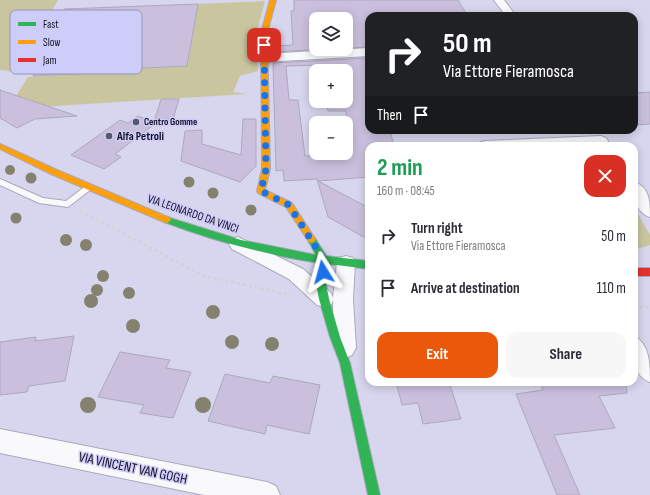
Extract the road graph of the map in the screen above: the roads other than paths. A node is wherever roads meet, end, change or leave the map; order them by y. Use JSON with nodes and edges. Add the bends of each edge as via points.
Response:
{"nodes":[{"id":1,"x":273,"y":0,"type":"edge"},
{"id":2,"x":499,"y":0,"type":"edge"},
{"id":3,"x":508,"y":12,"type":"edge"},
{"id":4,"x":365,"y":52,"type":"edge"},
{"id":5,"x":263,"y":58,"type":"junction"},
{"id":6,"x":600,"y":139,"type":"edge"},
{"id":7,"x":550,"y":142,"type":"edge"},
{"id":8,"x":0,"y":146,"type":"edge"},
{"id":9,"x":0,"y":150,"type":"edge"},
{"id":10,"x":18,"y":156,"type":"junction"},
{"id":11,"x":0,"y":182,"type":"edge"},
{"id":12,"x":90,"y":187,"type":"junction"},
{"id":13,"x":638,"y":194,"type":"edge"},
{"id":14,"x":650,"y":211,"type":"edge"},
{"id":15,"x":234,"y":242,"type":"junction"},
{"id":16,"x":324,"y":260,"type":"junction"},
{"id":17,"x":346,"y":264,"type":"junction"},
{"id":18,"x":365,"y":265,"type":"edge"},
{"id":19,"x":638,"y":272,"type":"edge"},
{"id":20,"x":650,"y":272,"type":"edge"},
{"id":21,"x":324,"y":299,"type":"junction"},
{"id":22,"x":638,"y":352,"type":"edge"},
{"id":23,"x":345,"y":363,"type":"junction"},
{"id":24,"x":650,"y":372,"type":"edge"},
{"id":25,"x":0,"y":441,"type":"edge"},
{"id":26,"x":267,"y":495,"type":"edge"},
{"id":27,"x":374,"y":495,"type":"edge"}],
"edges":[{"from":1,"to":5,"type":"street","via":[[264,33]]},
{"from":2,"to":3,"type":"street"},
{"from":4,"to":5,"type":"street"},
{"from":5,"to":16,"type":"street","via":[[266,169],[261,191],[289,205]]},
{"from":6,"to":7,"type":"street"},
{"from":8,"to":10,"type":"street"},
{"from":9,"to":10,"type":"street"},
{"from":10,"to":12,"type":"street","name":"VIA LEONARDO DA VINCI"},
{"from":11,"to":12,"type":"lane","via":[[42,201],[68,204]]},
{"from":12,"to":15,"type":"street","name":"VIA LEONARDO DA VINCI","via":[[171,221]]},
{"from":13,"to":14,"type":"street"},
{"from":15,"to":16,"type":"street","name":"VIA LEONARDO DA VINCI"},
{"from":15,"to":21,"type":"street","via":[[296,274]]},
{"from":16,"to":17,"type":"street","name":"VIA LEONARDO DA VINCI"},
{"from":16,"to":21,"type":"street"},
{"from":17,"to":18,"type":"street","name":"VIA LEONARDO DA VINCI"},
{"from":17,"to":23,"type":"street","via":[[343,300]]},
{"from":19,"to":20,"type":"street"},
{"from":21,"to":23,"type":"street"},
{"from":22,"to":24,"type":"street"},
{"from":23,"to":27,"type":"street"},
{"from":25,"to":26,"type":"street","name":"VIA VINCENT VAN GOGH"}]}
